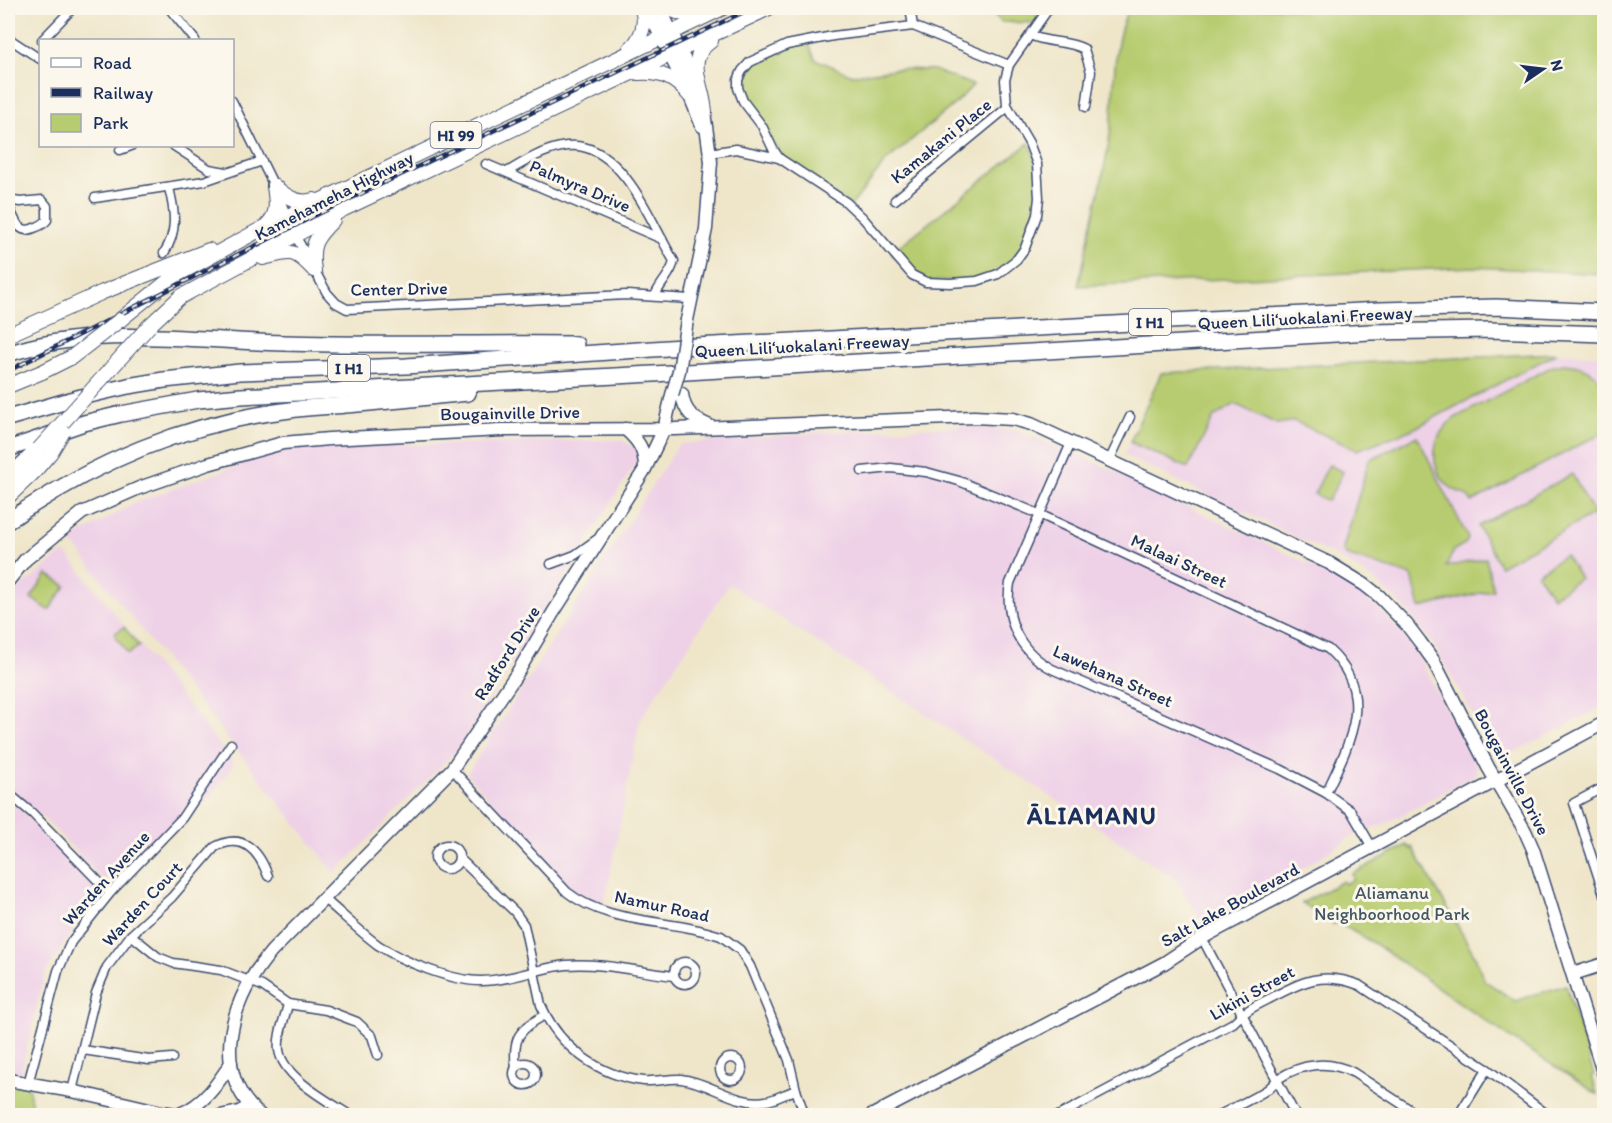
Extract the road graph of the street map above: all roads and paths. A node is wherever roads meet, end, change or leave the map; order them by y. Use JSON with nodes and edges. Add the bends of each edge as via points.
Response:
{"nodes":[{"id":1,"x":73,"y":8,"type":"edge"},
{"id":2,"x":169,"y":8,"type":"edge"},
{"id":3,"x":641,"y":8,"type":"edge"},
{"id":4,"x":647,"y":8,"type":"edge"},
{"id":5,"x":660,"y":8,"type":"edge"},
{"id":6,"x":668,"y":8,"type":"edge"},
{"id":7,"x":717,"y":8,"type":"edge"},
{"id":8,"x":723,"y":8,"type":"edge"},
{"id":9,"x":769,"y":8,"type":"edge"},
{"id":10,"x":910,"y":8,"type":"edge"},
{"id":11,"x":1049,"y":8,"type":"edge"},
{"id":12,"x":747,"y":19,"type":"junction"},
{"id":13,"x":913,"y":26,"type":"junction"},
{"id":14,"x":666,"y":34,"type":"junction"},
{"id":15,"x":1030,"y":35,"type":"junction"},
{"id":16,"x":8,"y":38,"type":"edge"},
{"id":17,"x":44,"y":39,"type":"edge"},
{"id":18,"x":194,"y":39,"type":"edge"},
{"id":19,"x":39,"y":45,"type":"edge"},
{"id":20,"x":675,"y":52,"type":"junction"},
{"id":21,"x":32,"y":54,"type":"junction"},
{"id":22,"x":624,"y":55,"type":"junction"},
{"id":23,"x":39,"y":58,"type":"edge"},
{"id":24,"x":1009,"y":65,"type":"junction"},
{"id":25,"x":627,"y":75,"type":"junction"},
{"id":26,"x":690,"y":96,"type":"junction"},
{"id":27,"x":234,"y":105,"type":"edge"},
{"id":28,"x":1008,"y":107,"type":"junction"},
{"id":29,"x":1086,"y":107,"type":"dead end"},
{"id":30,"x":705,"y":112,"type":"junction"},
{"id":31,"x":707,"y":138,"type":"junction"},
{"id":32,"x":128,"y":147,"type":"edge"},
{"id":33,"x":179,"y":147,"type":"edge"},
{"id":34,"x":120,"y":150,"type":"dead end"},
{"id":35,"x":709,"y":153,"type":"junction"},
{"id":36,"x":779,"y":158,"type":"junction"},
{"id":37,"x":262,"y":160,"type":"junction"},
{"id":38,"x":486,"y":164,"type":"dead end"},
{"id":39,"x":234,"y":172,"type":"junction"},
{"id":40,"x":507,"y":172,"type":"junction"},
{"id":41,"x":274,"y":186,"type":"junction"},
{"id":42,"x":169,"y":188,"type":"junction"},
{"id":43,"x":333,"y":194,"type":"junction"},
{"id":44,"x":95,"y":198,"type":"dead end"},
{"id":45,"x":8,"y":200,"type":"edge"},
{"id":46,"x":895,"y":200,"type":"dead end"},
{"id":47,"x":8,"y":205,"type":"edge"},
{"id":48,"x":344,"y":209,"type":"junction"},
{"id":49,"x":287,"y":216,"type":"junction"},
{"id":50,"x":265,"y":227,"type":"junction"},
{"id":51,"x":250,"y":234,"type":"junction"},
{"id":52,"x":295,"y":235,"type":"junction"},
{"id":53,"x":662,"y":239,"type":"junction"},
{"id":54,"x":164,"y":253,"type":"dead end"},
{"id":55,"x":243,"y":262,"type":"junction"},
{"id":56,"x":314,"y":270,"type":"junction"},
{"id":57,"x":655,"y":296,"type":"junction"},
{"id":58,"x":690,"y":299,"type":"junction"},
{"id":59,"x":1605,"y":312,"type":"edge"},
{"id":60,"x":1605,"y":334,"type":"edge"},
{"id":61,"x":8,"y":335,"type":"edge"},
{"id":62,"x":83,"y":338,"type":"junction"},
{"id":63,"x":696,"y":346,"type":"junction"},
{"id":64,"x":8,"y":354,"type":"edge"},
{"id":65,"x":8,"y":362,"type":"edge"},
{"id":66,"x":653,"y":374,"type":"junction"},
{"id":67,"x":8,"y":386,"type":"edge"},
{"id":68,"x":677,"y":394,"type":"junction"},
{"id":69,"x":1130,"y":417,"type":"dead end"},
{"id":70,"x":8,"y":418,"type":"edge"},
{"id":71,"x":711,"y":427,"type":"junction"},
{"id":72,"x":625,"y":429,"type":"junction"},
{"id":73,"x":664,"y":429,"type":"junction"},
{"id":74,"x":189,"y":432,"type":"junction"},
{"id":75,"x":1071,"y":443,"type":"junction"},
{"id":76,"x":8,"y":449,"type":"edge"},
{"id":77,"x":37,"y":456,"type":"junction"},
{"id":78,"x":1110,"y":459,"type":"junction"},
{"id":79,"x":645,"y":469,"type":"junction"},
{"id":80,"x":862,"y":471,"type":"dead end"},
{"id":81,"x":8,"y":478,"type":"edge"},
{"id":82,"x":8,"y":483,"type":"edge"},
{"id":83,"x":8,"y":497,"type":"edge"},
{"id":84,"x":1039,"y":514,"type":"junction"},
{"id":85,"x":8,"y":521,"type":"edge"},
{"id":86,"x":8,"y":529,"type":"edge"},
{"id":87,"x":604,"y":534,"type":"junction"},
{"id":88,"x":551,"y":564,"type":"dead end"},
{"id":89,"x":8,"y":581,"type":"edge"},
{"id":90,"x":1605,"y":723,"type":"edge"},
{"id":91,"x":231,"y":744,"type":"dead end"},
{"id":92,"x":452,"y":770,"type":"junction"},
{"id":93,"x":1497,"y":782,"type":"junction"},
{"id":94,"x":1605,"y":787,"type":"edge"},
{"id":95,"x":1326,"y":793,"type":"junction"},
{"id":96,"x":8,"y":794,"type":"edge"},
{"id":97,"x":1372,"y":847,"type":"junction"},
{"id":98,"x":459,"y":858,"type":"dead end"},
{"id":99,"x":268,"y":876,"type":"dead end"},
{"id":100,"x":1602,"y":878,"type":"edge"},
{"id":101,"x":110,"y":893,"type":"junction"},
{"id":102,"x":1605,"y":894,"type":"edge"},
{"id":103,"x":323,"y":898,"type":"junction"},
{"id":104,"x":131,"y":935,"type":"junction"},
{"id":105,"x":1202,"y":938,"type":"junction"},
{"id":106,"x":1605,"y":964,"type":"edge"},
{"id":107,"x":534,"y":971,"type":"junction"},
{"id":108,"x":1573,"y":974,"type":"junction"},
{"id":109,"x":674,"y":976,"type":"dead end"},
{"id":110,"x":250,"y":981,"type":"junction"},
{"id":111,"x":288,"y":1004,"type":"junction"},
{"id":112,"x":1241,"y":1014,"type":"junction"},
{"id":113,"x":545,"y":1015,"type":"junction"},
{"id":114,"x":82,"y":1050,"type":"junction"},
{"id":115,"x":378,"y":1055,"type":"dead end"},
{"id":116,"x":172,"y":1058,"type":"dead end"},
{"id":117,"x":231,"y":1063,"type":"junction"},
{"id":118,"x":516,"y":1068,"type":"dead end"},
{"id":119,"x":1487,"y":1069,"type":"junction"},
{"id":120,"x":1604,"y":1074,"type":"edge"},
{"id":121,"x":8,"y":1080,"type":"edge"},
{"id":122,"x":727,"y":1080,"type":"dead end"},
{"id":123,"x":1278,"y":1080,"type":"junction"},
{"id":124,"x":28,"y":1084,"type":"junction"},
{"id":125,"x":796,"y":1090,"type":"junction"},
{"id":126,"x":72,"y":1092,"type":"junction"},
{"id":127,"x":723,"y":1092,"type":"junction"},
{"id":128,"x":250,"y":1106,"type":"junction"},
{"id":129,"x":179,"y":1115,"type":"edge"},
{"id":130,"x":189,"y":1116,"type":"edge"},
{"id":131,"x":220,"y":1116,"type":"edge"},
{"id":132,"x":261,"y":1116,"type":"edge"},
{"id":133,"x":351,"y":1116,"type":"edge"},
{"id":134,"x":805,"y":1116,"type":"edge"},
{"id":135,"x":871,"y":1116,"type":"edge"},
{"id":136,"x":1058,"y":1116,"type":"edge"},
{"id":137,"x":1218,"y":1116,"type":"edge"},
{"id":138,"x":1296,"y":1116,"type":"edge"},
{"id":139,"x":1420,"y":1116,"type":"edge"},
{"id":140,"x":1458,"y":1116,"type":"edge"},
{"id":141,"x":1549,"y":1116,"type":"edge"}],
"edges":[{"from":1,"to":17,"type":"street"},
{"from":2,"to":18,"type":"street"},
{"from":3,"to":22,"type":"main road","via":[[643,26],[639,40]]},
{"from":4,"to":14,"type":"street"},
{"from":5,"to":14,"type":"street"},
{"from":6,"to":7,"type":"main road","via":[[695,15]]},
{"from":8,"to":14,"type":"main road","name":"Kamehameha Highway","number":"HI 99"},
{"from":9,"to":12,"type":"main road","name":"Kamehameha Highway","number":"HI 99"},
{"from":10,"to":13,"type":"street"},
{"from":11,"to":15,"type":"street"},
{"from":12,"to":20,"type":"main road","name":"Kamehameha Highway","number":"HI 99"},
{"from":12,"to":30,"type":"main road","via":[[705,45],[697,56]]},
{"from":13,"to":24,"type":"street"},
{"from":13,"to":36,"type":"street","via":[[807,40],[750,62],[739,76],[739,91]]},
{"from":14,"to":20,"type":"street"},
{"from":14,"to":22,"type":"main road","name":"Kamehameha Highway","number":"HI 99"},
{"from":15,"to":24,"type":"street"},
{"from":15,"to":29,"type":"street","via":[[1084,49],[1091,72]]},
{"from":16,"to":21,"type":"street"},
{"from":19,"to":21,"type":"street"},
{"from":20,"to":25,"type":"main road","name":"Kamehameha Highway","number":"HI 99"},
{"from":20,"to":26,"type":"street"},
{"from":20,"to":30,"type":"street","via":[[697,86]]},
{"from":21,"to":23,"type":"street"},
{"from":22,"to":43,"type":"main road","name":"Kamehameha Highway","number":"HI 99"},
{"from":24,"to":28,"type":"street","via":[[1005,86]]},
{"from":25,"to":26,"type":"main road","via":[[662,74]]},
{"from":25,"to":48,"type":"main road","name":"Kamehameha Highway","number":"HI 99"},
{"from":26,"to":31,"type":"street"},
{"from":27,"to":37,"type":"street","name":"Center Drive"},
{"from":28,"to":36,"type":"street","via":[[1037,164],[1037,216],[1017,259],[998,274],[977,281],[926,282],[912,275],[846,202]]},
{"from":28,"to":46,"type":"street","name":"Kamakani Place"},
{"from":30,"to":31,"type":"street"},
{"from":31,"to":35,"type":"street"},
{"from":32,"to":34,"type":"street"},
{"from":33,"to":39,"type":"street","via":[[209,170]]},
{"from":35,"to":36,"type":"street","via":[[736,149]]},
{"from":35,"to":58,"type":"street","via":[[706,229]]},
{"from":37,"to":39,"type":"street"},
{"from":37,"to":41,"type":"street","name":"Center Drive"},
{"from":38,"to":40,"type":"street","name":"Palmyra Drive"},
{"from":39,"to":42,"type":"street"},
{"from":40,"to":53,"type":"street","name":"Palmyra Drive"},
{"from":40,"to":53,"type":"street","via":[[540,153],[562,146],[578,146],[598,153],[632,185]]},
{"from":41,"to":43,"type":"main road","via":[[282,194],[306,202]]},
{"from":41,"to":49,"type":"street","name":"Center Drive"},
{"from":41,"to":50,"type":"main road","via":[[276,211]]},
{"from":42,"to":44,"type":"street"},
{"from":42,"to":54,"type":"street","via":[[175,224]]},
{"from":43,"to":49,"type":"main road","name":"Kamehameha Highway","number":"HI 99"},
{"from":45,"to":47,"type":"street","via":[[42,200],[48,220],[24,230],[18,227]]},
{"from":48,"to":52,"type":"main road","name":"Kamehameha Highway","number":"HI 99"},
{"from":48,"to":56,"type":"main road","via":[[314,243]]},
{"from":49,"to":50,"type":"main road","name":"Kamehameha Highway","number":"HI 99"},
{"from":49,"to":52,"type":"street","name":"Center Drive"},
{"from":50,"to":51,"type":"main road","name":"Kamehameha Highway","number":"HI 99"},
{"from":51,"to":61,"type":"main road"},
{"from":51,"to":67,"type":"main road","name":"Kamehameha Highway","number":"HI 99","bridge":true,"via":[[173,277],[72,357]]},
{"from":52,"to":55,"type":"main road","name":"Kamehameha Highway","number":"HI 99"},
{"from":52,"to":56,"type":"street","name":"Center Drive"},
{"from":53,"to":57,"type":"street","via":[[674,266]]},
{"from":55,"to":56,"type":"main road","via":[[295,253]]},
{"from":55,"to":77,"type":"main road","name":"Kamehameha Highway","number":"HI 99","bridge":true,"via":[[180,297],[149,326]]},
{"from":56,"to":57,"type":"street","name":"Center Drive","via":[[327,293],[347,309]]},
{"from":57,"to":58,"type":"street","name":"Center Drive"},
{"from":58,"to":68,"type":"street","bridge":true},
{"from":59,"to":63,"type":"highway","name":"Queen Liliʻuokalani Freeway","number":"I H1","via":[[1497,307],[1380,310]]},
{"from":60,"to":66,"type":"highway","name":"Queen Liliʻuokalani Freeway","number":"I H1","via":[[1490,330],[1370,332]]},
{"from":62,"to":63,"type":"highway"},
{"from":62,"to":64,"type":"highway"},
{"from":62,"to":65,"type":"highway","via":[[26,353]]},
{"from":63,"to":70,"type":"highway","name":"Queen Liliʻuokalani Freeway","number":"I H1","via":[[210,375],[81,397]]},
{"from":66,"to":74,"type":"highway","via":[[289,410]]},
{"from":66,"to":76,"type":"highway","name":"Queen Liliʻuokalani Freeway","number":"I H1","via":[[198,400],[84,423]]},
{"from":68,"to":71,"type":"street","via":[[692,416]]},
{"from":68,"to":73,"type":"street","name":"Radford Drive"},
{"from":69,"to":78,"type":"street"},
{"from":71,"to":73,"type":"street","name":"Bougainville Drive"},
{"from":71,"to":75,"type":"street","name":"Bougainville Drive","via":[[994,417],[1031,424]]},
{"from":72,"to":73,"type":"street","name":"Bougainville Drive"},
{"from":72,"to":79,"type":"street","via":[[638,440]]},
{"from":72,"to":89,"type":"street","name":"Bougainville Drive","via":[[501,430],[283,443],[139,488],[82,513],[25,560]]},
{"from":73,"to":79,"type":"street","name":"Radford Drive"},
{"from":74,"to":85,"type":"highway","via":[[102,464]]},
{"from":74,"to":86,"type":"highway","via":[[97,471]]},
{"from":75,"to":78,"type":"street","name":"Bougainville Drive"},
{"from":75,"to":84,"type":"street","name":"Lawehana Street"},
{"from":77,"to":81,"type":"highway"},
{"from":77,"to":82,"type":"main road","name":"Kamehameha Highway","number":"HI 99"},
{"from":77,"to":83,"type":"main road","via":[[34,472]]},
{"from":78,"to":93,"type":"street","name":"Bougainville Drive","via":[[1329,563],[1365,585],[1407,625],[1433,660]]},
{"from":79,"to":87,"type":"street","name":"Radford Drive"},
{"from":80,"to":84,"type":"street","name":"Malaai Street","via":[[891,468],[926,472],[959,481]]},
{"from":84,"to":95,"type":"street","name":"Malaai Street","via":[[1320,644],[1336,656],[1352,682],[1357,701],[1354,727]]},
{"from":84,"to":95,"type":"street","name":"Lawehana Street","via":[[1013,572],[1008,594],[1013,628],[1033,657]]},
{"from":87,"to":88,"type":"street","via":[[575,555]]},
{"from":87,"to":92,"type":"street","name":"Radford Drive"},
{"from":90,"to":93,"type":"street","name":"Salt Lake Boulevard"},
{"from":91,"to":101,"type":"street","name":"Warden Avenue","via":[[182,818]]},
{"from":92,"to":103,"type":"street","name":"Radford Drive"},
{"from":92,"to":125,"type":"street","name":"Namur Road","via":[[580,902],[611,913],[722,936],[740,950],[789,1060]]},
{"from":93,"to":97,"type":"street","name":"Salt Lake Boulevard"},
{"from":93,"to":108,"type":"street","name":"Bougainville Drive","via":[[1530,840]]},
{"from":94,"to":100,"type":"street","via":[[1574,803]]},
{"from":95,"to":97,"type":"street","name":"Lawehana Street","via":[[1351,811]]},
{"from":96,"to":101,"type":"street","via":[[32,813]]},
{"from":97,"to":105,"type":"street","name":"Salt Lake Boulevard"},
{"from":98,"to":107,"type":"street","via":[[516,912],[524,925]]},
{"from":99,"to":104,"type":"street","name":"Warden Court","via":[[260,858],[248,846],[224,843],[215,847],[172,897]]},
{"from":100,"to":102,"type":"street"},
{"from":101,"to":124,"type":"street","name":"Warden Avenue","via":[[77,932],[66,953]]},
{"from":103,"to":107,"type":"street","via":[[379,946],[455,978],[481,981]]},
{"from":103,"to":110,"type":"street","name":"Radford Drive","via":[[268,955]]},
{"from":104,"to":110,"type":"street","via":[[158,957],[173,963],[221,970]]},
{"from":104,"to":114,"type":"street","name":"Warden Court","via":[[101,980]]},
{"from":105,"to":112,"type":"street"},
{"from":105,"to":135,"type":"street","name":"Salt Lake Boulevard","via":[[1164,963]]},
{"from":106,"to":108,"type":"street"},
{"from":107,"to":109,"type":"street","via":[[598,965]]},
{"from":107,"to":113,"type":"street"},
{"from":108,"to":120,"type":"street","name":"Bougainville Drive"},
{"from":110,"to":111,"type":"street"},
{"from":110,"to":117,"type":"street","name":"Radford Drive","via":[[236,1010]]},
{"from":111,"to":115,"type":"street","via":[[326,1010],[357,1022],[372,1036]]},
{"from":111,"to":133,"type":"street","via":[[279,1050],[285,1065],[296,1078]]},
{"from":112,"to":119,"type":"street","name":"Likini Street","via":[[1302,982],[1337,978],[1359,985]]},
{"from":112,"to":123,"type":"street"},
{"from":112,"to":136,"type":"street","name":"Likini Street","via":[[1233,1023]]},
{"from":113,"to":118,"type":"street","via":[[518,1036],[513,1049]]},
{"from":113,"to":127,"type":"street","via":[[569,1047],[600,1069],[646,1081],[681,1079]]},
{"from":114,"to":116,"type":"street","via":[[149,1060]]},
{"from":114,"to":126,"type":"street","name":"Warden Court"},
{"from":117,"to":128,"type":"street","name":"Radford Drive","via":[[240,1092]]},
{"from":117,"to":129,"type":"street","via":[[207,1096],[195,1108]]},
{"from":119,"to":140,"type":"street"},
{"from":119,"to":141,"type":"street","name":"Likini Street"},
{"from":121,"to":124,"type":"street"},
{"from":122,"to":127,"type":"street"},
{"from":123,"to":137,"type":"street"},
{"from":123,"to":138,"type":"street"},
{"from":123,"to":139,"type":"street","via":[[1311,1065],[1344,1068]]},
{"from":124,"to":126,"type":"street"},
{"from":125,"to":127,"type":"street","via":[[766,1101],[746,1100]]},
{"from":125,"to":134,"type":"street","name":"Namur Road"},
{"from":126,"to":129,"type":"street"},
{"from":128,"to":131,"type":"street"},
{"from":128,"to":132,"type":"street","name":"Radford Drive"},
{"from":129,"to":130,"type":"street"}]}
